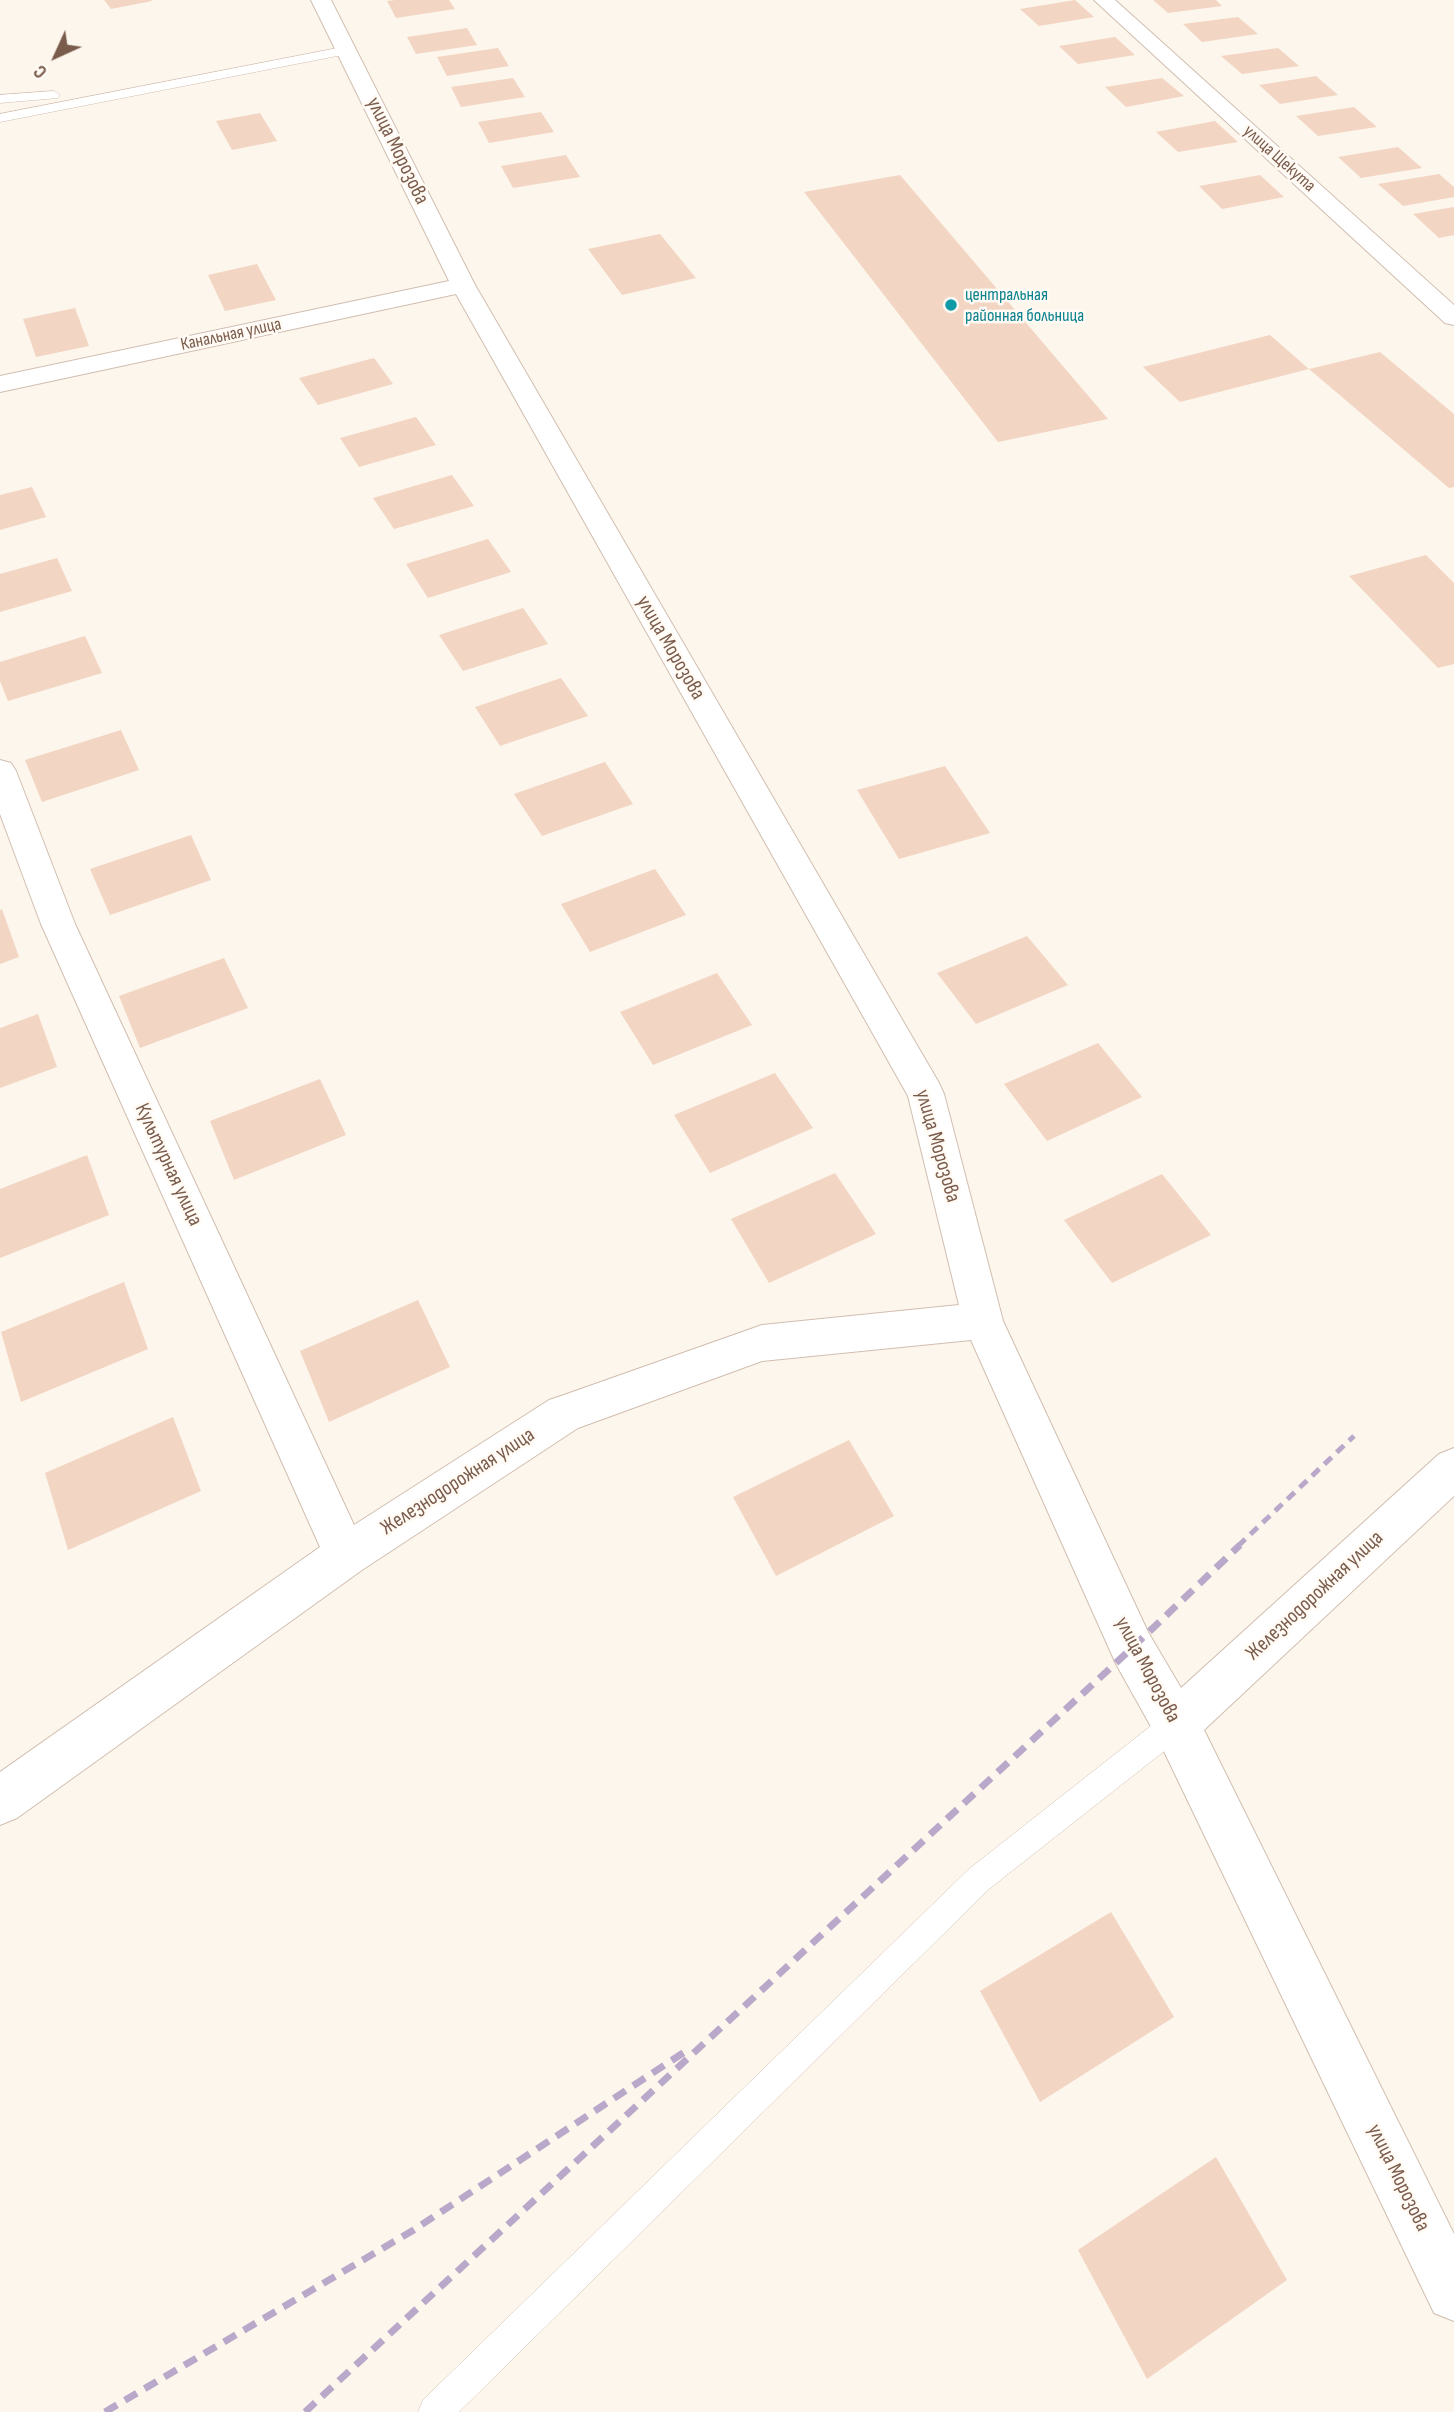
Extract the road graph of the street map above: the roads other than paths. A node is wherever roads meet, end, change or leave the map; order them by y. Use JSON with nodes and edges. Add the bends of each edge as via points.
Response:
{"nodes":[{"id":1,"x":321,"y":0,"type":"edge"},
{"id":2,"x":1104,"y":0,"type":"edge"},
{"id":3,"x":348,"y":50,"type":"junction"},
{"id":4,"x":152,"y":88,"type":"junction"},
{"id":5,"x":0,"y":99,"type":"edge"},
{"id":6,"x":0,"y":118,"type":"edge"},
{"id":7,"x":463,"y":285,"type":"junction"},
{"id":8,"x":1454,"y":318,"type":"edge"},
{"id":9,"x":0,"y":384,"type":"edge"},
{"id":10,"x":0,"y":771,"type":"edge"},
{"id":11,"x":983,"y":1321,"type":"junction"},
{"id":12,"x":1454,"y":1468,"type":"edge"},
{"id":13,"x":346,"y":1555,"type":"junction"},
{"id":14,"x":1175,"y":1724,"type":"junction"},
{"id":15,"x":0,"y":1801,"type":"edge"},
{"id":16,"x":1454,"y":2293,"type":"edge"},
{"id":17,"x":435,"y":2412,"type":"edge"}],
"edges":[{"from":1,"to":3,"type":"street","name":"улица Морозова"},
{"from":2,"to":8,"type":"street","name":"улица Щекута"},
{"from":3,"to":4,"type":"lane"},
{"from":3,"to":7,"type":"street","name":"улица Морозова"},
{"from":4,"to":5,"type":"lane"},
{"from":4,"to":6,"type":"lane"},
{"from":7,"to":9,"type":"street","name":"Канальная улица"},
{"from":7,"to":11,"type":"street","name":"улица Морозова","via":[[926,1094]]},
{"from":10,"to":13,"type":"street","name":"Культурная улица","via":[[58,924]]},
{"from":11,"to":13,"type":"street","name":"Железнодорожная улица","via":[[762,1343],[564,1414]]},
{"from":11,"to":14,"type":"street","name":"улица Морозова","via":[[1132,1648]]},
{"from":12,"to":14,"type":"street","name":"Железнодорожная улица"},
{"from":13,"to":15,"type":"street","name":"Железнодорожная улица"},
{"from":14,"to":16,"type":"street","name":"улица Морозова"},
{"from":14,"to":17,"type":"lane","via":[[979,1878]]}]}
